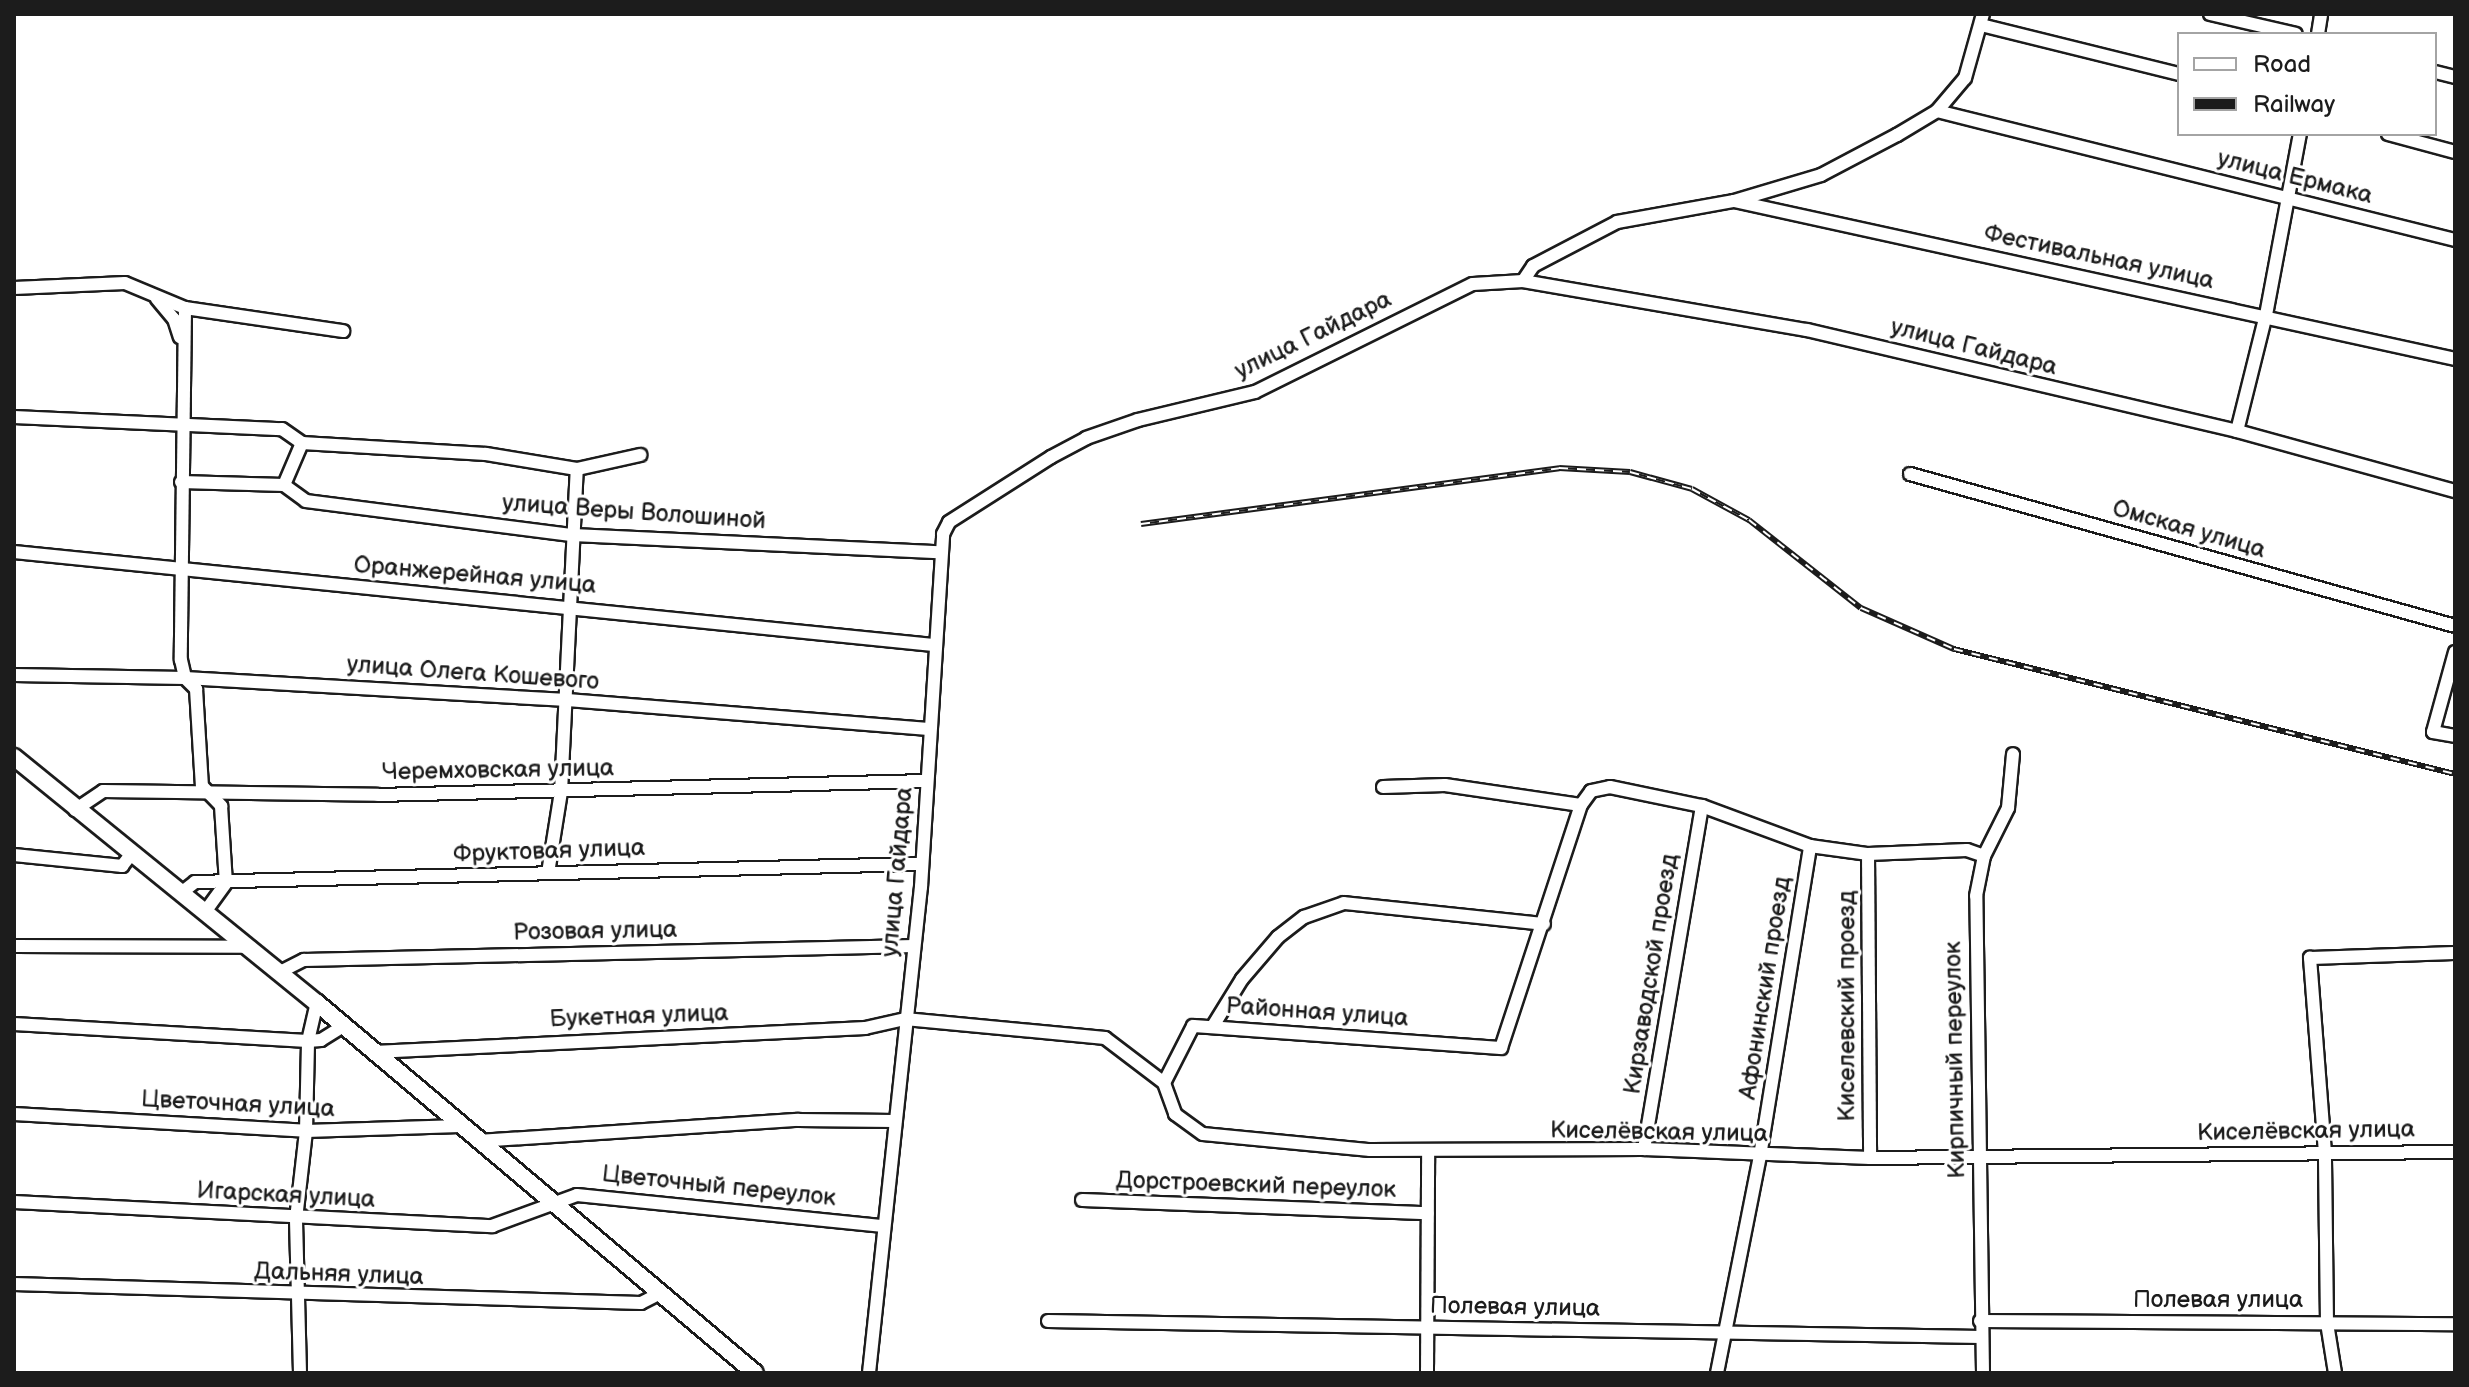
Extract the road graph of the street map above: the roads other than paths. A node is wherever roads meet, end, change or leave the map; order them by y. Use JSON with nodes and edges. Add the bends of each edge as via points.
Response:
{"nodes":[{"id":1,"x":2210,"y":14,"type":"edge"},
{"id":2,"x":1982,"y":19,"type":"edge"},
{"id":3,"x":2287,"y":32,"type":"edge"},
{"id":4,"x":2177,"y":73,"type":"edge"},
{"id":5,"x":1937,"y":111,"type":"junction"},
{"id":6,"x":2300,"y":136,"type":"edge"},
{"id":7,"x":2395,"y":136,"type":"edge"},
{"id":8,"x":2455,"y":152,"type":"edge"},
{"id":9,"x":2288,"y":198,"type":"junction"},
{"id":10,"x":1734,"y":201,"type":"junction"},
{"id":11,"x":2455,"y":240,"type":"edge"},
{"id":12,"x":1523,"y":281,"type":"junction"},
{"id":13,"x":14,"y":288,"type":"edge"},
{"id":14,"x":145,"y":290,"type":"junction"},
{"id":15,"x":185,"y":308,"type":"junction"},
{"id":16,"x":2266,"y":315,"type":"junction"},
{"id":17,"x":343,"y":331,"type":"dead end"},
{"id":18,"x":184,"y":346,"type":"junction"},
{"id":19,"x":2455,"y":359,"type":"edge"},
{"id":20,"x":14,"y":417,"type":"edge"},
{"id":21,"x":182,"y":423,"type":"junction"},
{"id":22,"x":2237,"y":431,"type":"junction"},
{"id":23,"x":302,"y":443,"type":"junction"},
{"id":24,"x":640,"y":455,"type":"dead end"},
{"id":25,"x":577,"y":469,"type":"junction"},
{"id":26,"x":1910,"y":474,"type":"dead end"},
{"id":27,"x":181,"y":482,"type":"junction"},
{"id":28,"x":284,"y":485,"type":"junction"},
{"id":29,"x":2455,"y":491,"type":"edge"},
{"id":30,"x":573,"y":535,"type":"junction"},
{"id":31,"x":14,"y":552,"type":"edge"},
{"id":32,"x":939,"y":552,"type":"junction"},
{"id":33,"x":180,"y":570,"type":"junction"},
{"id":34,"x":568,"y":605,"type":"junction"},
{"id":35,"x":2455,"y":626,"type":"edge"},
{"id":36,"x":933,"y":645,"type":"junction"},
{"id":37,"x":2455,"y":652,"type":"edge"},
{"id":38,"x":14,"y":675,"type":"edge"},
{"id":39,"x":185,"y":678,"type":"junction"},
{"id":40,"x":567,"y":700,"type":"junction"},
{"id":41,"x":929,"y":729,"type":"junction"},
{"id":42,"x":2455,"y":736,"type":"edge"},
{"id":43,"x":2013,"y":754,"type":"dead end"},
{"id":44,"x":14,"y":757,"type":"edge"},
{"id":45,"x":927,"y":781,"type":"junction"},
{"id":46,"x":1383,"y":787,"type":"dead end"},
{"id":47,"x":561,"y":792,"type":"junction"},
{"id":48,"x":208,"y":794,"type":"junction"},
{"id":49,"x":1581,"y":805,"type":"junction"},
{"id":50,"x":1702,"y":806,"type":"junction"},
{"id":51,"x":75,"y":810,"type":"junction"},
{"id":52,"x":1810,"y":846,"type":"junction"},
{"id":53,"x":132,"y":853,"type":"junction"},
{"id":54,"x":1868,"y":854,"type":"junction"},
{"id":55,"x":14,"y":855,"type":"edge"},
{"id":56,"x":1984,"y":856,"type":"junction"},
{"id":57,"x":922,"y":864,"type":"junction"},
{"id":58,"x":548,"y":873,"type":"junction"},
{"id":59,"x":226,"y":883,"type":"junction"},
{"id":60,"x":181,"y":893,"type":"junction"},
{"id":61,"x":205,"y":912,"type":"junction"},
{"id":62,"x":1544,"y":924,"type":"junction"},
{"id":63,"x":14,"y":946,"type":"edge"},
{"id":64,"x":914,"y":946,"type":"junction"},
{"id":65,"x":250,"y":947,"type":"junction"},
{"id":66,"x":2455,"y":953,"type":"edge"},
{"id":67,"x":280,"y":972,"type":"junction"},
{"id":68,"x":317,"y":1003,"type":"junction"},
{"id":69,"x":905,"y":1019,"type":"junction"},
{"id":70,"x":14,"y":1024,"type":"edge"},
{"id":71,"x":343,"y":1026,"type":"junction"},
{"id":72,"x":1213,"y":1026,"type":"junction"},
{"id":73,"x":308,"y":1041,"type":"junction"},
{"id":74,"x":374,"y":1052,"type":"junction"},
{"id":75,"x":1164,"y":1083,"type":"junction"},
{"id":76,"x":14,"y":1114,"type":"edge"},
{"id":77,"x":894,"y":1121,"type":"junction"},
{"id":78,"x":460,"y":1126,"type":"junction"},
{"id":79,"x":306,"y":1131,"type":"junction"},
{"id":80,"x":477,"y":1141,"type":"junction"},
{"id":81,"x":1644,"y":1149,"type":"junction"},
{"id":82,"x":1428,"y":1152,"type":"junction"},
{"id":83,"x":2455,"y":1152,"type":"edge"},
{"id":84,"x":2325,"y":1153,"type":"junction"},
{"id":85,"x":1760,"y":1156,"type":"junction"},
{"id":86,"x":1978,"y":1156,"type":"junction"},
{"id":87,"x":1870,"y":1158,"type":"junction"},
{"id":88,"x":1082,"y":1200,"type":"dead end"},
{"id":89,"x":14,"y":1202,"type":"edge"},
{"id":90,"x":551,"y":1203,"type":"junction"},
{"id":91,"x":1428,"y":1213,"type":"junction"},
{"id":92,"x":296,"y":1219,"type":"junction"},
{"id":93,"x":883,"y":1226,"type":"junction"},
{"id":94,"x":14,"y":1284,"type":"edge"},
{"id":95,"x":661,"y":1293,"type":"junction"},
{"id":96,"x":298,"y":1295,"type":"junction"},
{"id":97,"x":1048,"y":1321,"type":"dead end"},
{"id":98,"x":1980,"y":1321,"type":"junction"},
{"id":99,"x":2327,"y":1323,"type":"junction"},
{"id":100,"x":2455,"y":1324,"type":"edge"},
{"id":101,"x":1427,"y":1328,"type":"junction"},
{"id":102,"x":1723,"y":1332,"type":"junction"},
{"id":103,"x":1981,"y":1337,"type":"junction"},
{"id":104,"x":300,"y":1373,"type":"edge"},
{"id":105,"x":755,"y":1373,"type":"edge"},
{"id":106,"x":869,"y":1373,"type":"edge"},
{"id":107,"x":1427,"y":1373,"type":"edge"},
{"id":108,"x":1717,"y":1373,"type":"edge"},
{"id":109,"x":1983,"y":1373,"type":"edge"},
{"id":110,"x":2335,"y":1373,"type":"edge"}],
"edges":[{"from":1,"to":3,"type":"street"},
{"from":2,"to":4,"type":"street"},
{"from":2,"to":5,"type":"street","via":[[1965,78]]},
{"from":5,"to":9,"type":"street","name":"улица Ермака"},
{"from":5,"to":10,"type":"street","via":[[1821,175]]},
{"from":6,"to":9,"type":"street"},
{"from":7,"to":8,"type":"street"},
{"from":9,"to":11,"type":"street","name":"улица Ермака"},
{"from":9,"to":16,"type":"street"},
{"from":10,"to":12,"type":"street","via":[[1617,222],[1533,266]]},
{"from":10,"to":16,"type":"street","name":"Фестивальная улица"},
{"from":12,"to":22,"type":"street","name":"улица Гайдара","via":[[1807,330]]},
{"from":12,"to":32,"type":"street","name":"улица Гайдара","via":[[1488,280],[1450,294],[1255,392],[1086,438],[949,522]]},
{"from":13,"to":14,"type":"street","via":[[125,283]]},
{"from":14,"to":15,"type":"street"},
{"from":14,"to":18,"type":"street","via":[[174,319]]},
{"from":15,"to":17,"type":"street"},
{"from":15,"to":18,"type":"street"},
{"from":16,"to":19,"type":"street","name":"Фестивальная улица"},
{"from":16,"to":22,"type":"street"},
{"from":18,"to":21,"type":"street"},
{"from":20,"to":21,"type":"street","name":"улица Веры Волошиной"},
{"from":21,"to":23,"type":"street","name":"улица Веры Волошиной","via":[[282,429]]},
{"from":21,"to":27,"type":"street"},
{"from":22,"to":29,"type":"street","name":"улица Гайдара"},
{"from":23,"to":25,"type":"street","name":"улица Веры Волошиной","via":[[486,454]]},
{"from":23,"to":28,"type":"street"},
{"from":24,"to":25,"type":"street"},
{"from":25,"to":30,"type":"street"},
{"from":26,"to":35,"type":"street","name":"Омская улица"},
{"from":27,"to":28,"type":"street"},
{"from":27,"to":33,"type":"street"},
{"from":28,"to":30,"type":"street","name":"улица Веры Волошиной","via":[[306,501]]},
{"from":30,"to":32,"type":"street","name":"улица Веры Волошиной"},
{"from":30,"to":34,"type":"street"},
{"from":31,"to":33,"type":"street","name":"Оранжерейная улица"},
{"from":32,"to":36,"type":"street","name":"улица Гайдара"},
{"from":33,"to":34,"type":"street","name":"Оранжерейная улица"},
{"from":33,"to":39,"type":"street"},
{"from":34,"to":36,"type":"street","name":"Оранжерейная улица"},
{"from":34,"to":40,"type":"street"},
{"from":36,"to":41,"type":"street","name":"улица Гайдара"},
{"from":37,"to":42,"type":"street","via":[[2433,732]]},
{"from":38,"to":39,"type":"street","name":"улица Олега Кошевого"},
{"from":39,"to":40,"type":"street","name":"улица Олега Кошевого"},
{"from":39,"to":48,"type":"street","via":[[196,689],[202,786]]},
{"from":40,"to":41,"type":"street","name":"улица Олега Кошевого"},
{"from":40,"to":47,"type":"street"},
{"from":41,"to":45,"type":"street","name":"улица Гайдара"},
{"from":43,"to":56,"type":"street","name":"Кирпичный переулок","via":[[2008,808]]},
{"from":44,"to":51,"type":"main road"},
{"from":45,"to":47,"type":"street","name":"Черемховская улица"},
{"from":45,"to":57,"type":"street","name":"улица Гайдара"},
{"from":46,"to":49,"type":"street","via":[[1445,785]]},
{"from":47,"to":48,"type":"street","name":"Черемховская улица"},
{"from":47,"to":58,"type":"street"},
{"from":48,"to":51,"type":"street","name":"Черемховская улица","via":[[103,791]]},
{"from":48,"to":59,"type":"street","via":[[221,806]]},
{"from":49,"to":50,"type":"street","via":[[1591,791],[1610,787]]},
{"from":49,"to":62,"type":"street"},
{"from":50,"to":52,"type":"street"},
{"from":50,"to":81,"type":"street","name":"Кирзаводской проезд"},
{"from":51,"to":53,"type":"main road"},
{"from":52,"to":54,"type":"street"},
{"from":52,"to":85,"type":"street","name":"Афонинский проезд"},
{"from":53,"to":55,"type":"street","via":[[122,866]]},
{"from":53,"to":60,"type":"main road"},
{"from":54,"to":56,"type":"street","via":[[1967,850]]},
{"from":54,"to":87,"type":"street","name":"Киселевский проезд"},
{"from":56,"to":86,"type":"street","name":"Кирпичный переулок","via":[[1976,896]]},
{"from":57,"to":58,"type":"street","name":"Фруктовая улица"},
{"from":57,"to":64,"type":"street","name":"улица Гайдара"},
{"from":58,"to":59,"type":"street","name":"Фруктовая улица"},
{"from":59,"to":60,"type":"street","name":"Фруктовая улица","via":[[195,882]]},
{"from":59,"to":61,"type":"street"},
{"from":60,"to":61,"type":"main road"},
{"from":61,"to":65,"type":"main road"},
{"from":62,"to":72,"type":"street","via":[[1344,903],[1304,917],[1278,937],[1242,979]]},
{"from":62,"to":72,"type":"street","name":"Районная улица","via":[[1501,1048]]},
{"from":63,"to":65,"type":"street"},
{"from":64,"to":67,"type":"street","name":"Розовая улица","via":[[304,960]]},
{"from":64,"to":69,"type":"street","name":"улица Гайдара"},
{"from":65,"to":67,"type":"main road"},
{"from":66,"to":84,"type":"street","via":[[2310,958]]},
{"from":67,"to":68,"type":"main road"},
{"from":68,"to":71,"type":"main road"},
{"from":68,"to":73,"type":"street"},
{"from":69,"to":74,"type":"street","name":"Букетная улица","via":[[865,1028]]},
{"from":69,"to":75,"type":"street","name":"Киселёвская улица","via":[[1105,1038]]},
{"from":69,"to":77,"type":"street","name":"улица Гайдара"},
{"from":70,"to":73,"type":"street"},
{"from":71,"to":73,"type":"street","via":[[321,1040]]},
{"from":71,"to":74,"type":"main road"},
{"from":72,"to":75,"type":"street","name":"Районная улица","via":[[1193,1026]]},
{"from":73,"to":79,"type":"street"},
{"from":74,"to":78,"type":"main road"},
{"from":75,"to":82,"type":"street","name":"Киселёвская улица","via":[[1175,1114],[1203,1134]]},
{"from":76,"to":79,"type":"street","name":"Цветочная улица"},
{"from":77,"to":80,"type":"street","via":[[798,1120]]},
{"from":77,"to":93,"type":"street","name":"улица Гайдара"},
{"from":78,"to":79,"type":"street","name":"Цветочная улица"},
{"from":78,"to":80,"type":"main road"},
{"from":79,"to":92,"type":"street"},
{"from":80,"to":90,"type":"main road"},
{"from":81,"to":82,"type":"street","name":"Киселёвская улица"},
{"from":81,"to":85,"type":"street","name":"Киселёвская улица"},
{"from":82,"to":91,"type":"street"},
{"from":83,"to":84,"type":"street","name":"Киселёвская улица"},
{"from":84,"to":86,"type":"street","name":"Киселёвская улица"},
{"from":84,"to":99,"type":"street"},
{"from":85,"to":87,"type":"street","name":"Киселёвская улица"},
{"from":85,"to":102,"type":"street","name":"Афонинский проезд"},
{"from":86,"to":87,"type":"street","name":"Киселёвская улица"},
{"from":86,"to":98,"type":"street","name":"Кирпичный переулок"},
{"from":88,"to":91,"type":"street","name":"Дорстроевский переулок"},
{"from":89,"to":92,"type":"street","name":"Игарская улица"},
{"from":90,"to":92,"type":"street","name":"Игарская улица","via":[[492,1226]]},
{"from":90,"to":93,"type":"street","name":"Цветочный переулок","via":[[577,1195]]},
{"from":90,"to":95,"type":"main road"},
{"from":91,"to":101,"type":"street"},
{"from":92,"to":96,"type":"street"},
{"from":93,"to":106,"type":"street","name":"улица Гайдара"},
{"from":94,"to":96,"type":"street","name":"Дальняя улица"},
{"from":95,"to":96,"type":"street","name":"Дальняя улица","via":[[641,1303]]},
{"from":95,"to":105,"type":"main road"},
{"from":96,"to":104,"type":"street"},
{"from":97,"to":101,"type":"street","name":"Полевая улица"},
{"from":98,"to":99,"type":"street","name":"Полевая улица"},
{"from":98,"to":103,"type":"street","name":"Кирпичный переулок"},
{"from":99,"to":100,"type":"street","name":"Полевая улица"},
{"from":99,"to":110,"type":"street"},
{"from":101,"to":102,"type":"street","name":"Полевая улица"},
{"from":101,"to":107,"type":"street"},
{"from":102,"to":103,"type":"street","name":"Полевая улица"},
{"from":102,"to":108,"type":"street","name":"Афонинский проезд"},
{"from":103,"to":109,"type":"street","name":"Кирпичный переулок"}]}
